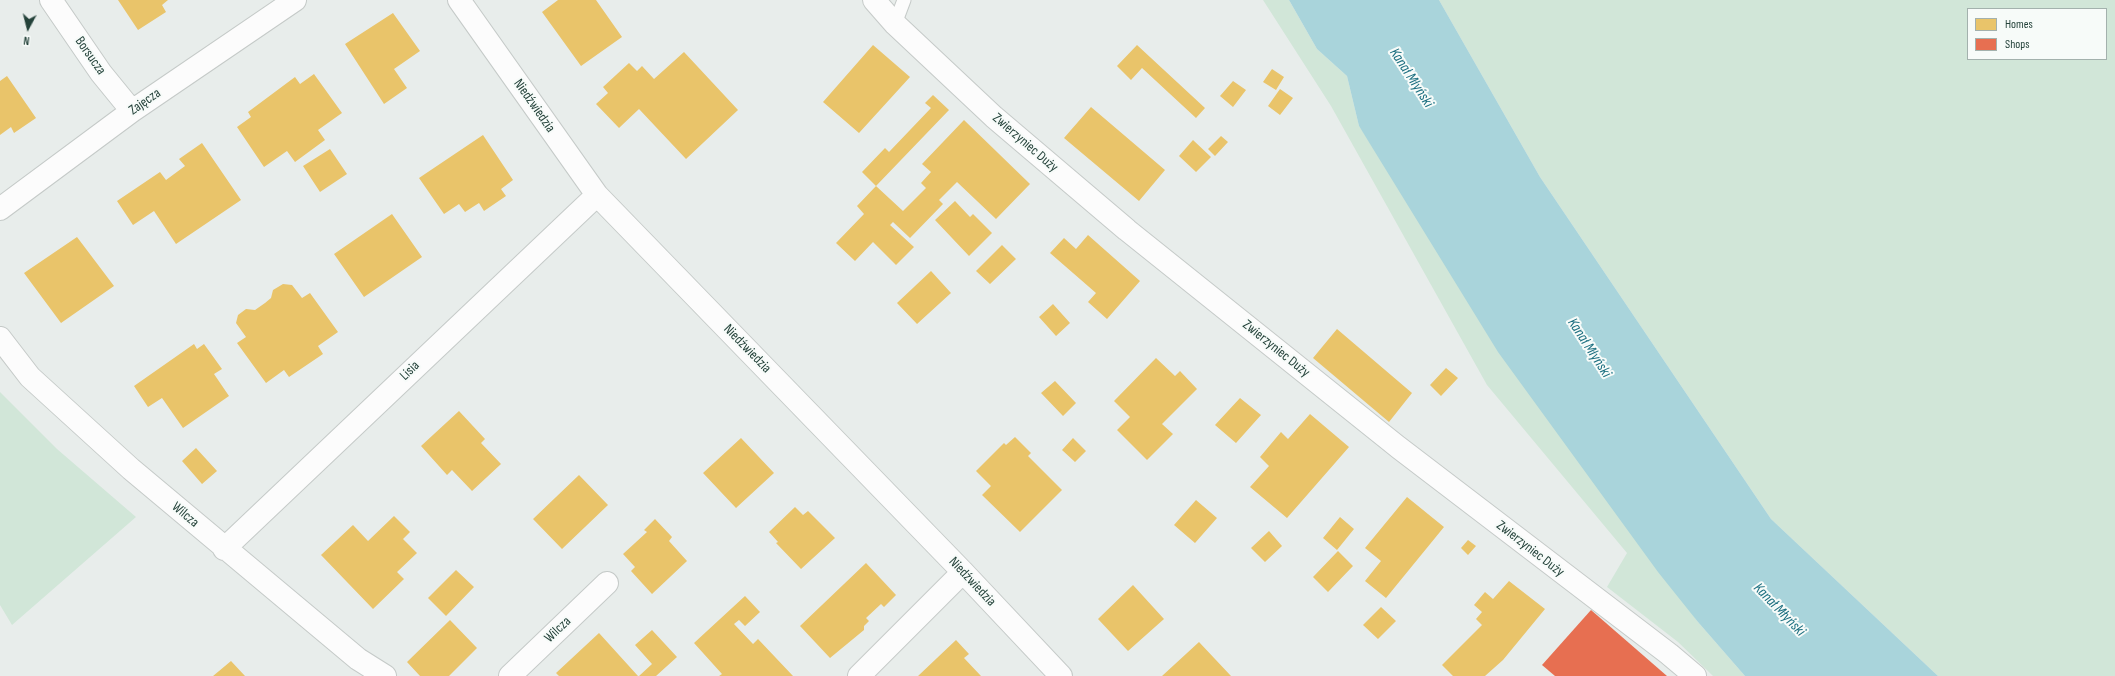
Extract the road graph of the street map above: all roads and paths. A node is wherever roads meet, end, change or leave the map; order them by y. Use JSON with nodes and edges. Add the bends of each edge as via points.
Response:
{"nodes":[{"id":1,"x":51,"y":0,"type":"edge"},
{"id":2,"x":295,"y":0,"type":"edge"},
{"id":3,"x":459,"y":0,"type":"edge"},
{"id":4,"x":874,"y":0,"type":"edge"},
{"id":5,"x":904,"y":0,"type":"edge"},
{"id":6,"x":895,"y":24,"type":"junction"},
{"id":7,"x":132,"y":111,"type":"junction"},
{"id":8,"x":597,"y":195,"type":"junction"},
{"id":9,"x":0,"y":209,"type":"edge"},
{"id":10,"x":0,"y":338,"type":"edge"},
{"id":11,"x":224,"y":549,"type":"junction"},
{"id":12,"x":963,"y":572,"type":"junction"},
{"id":13,"x":607,"y":583,"type":"dead end"},
{"id":14,"x":384,"y":676,"type":"edge"},
{"id":15,"x":510,"y":676,"type":"edge"},
{"id":16,"x":859,"y":676,"type":"edge"},
{"id":17,"x":1061,"y":676,"type":"edge"},
{"id":18,"x":1695,"y":676,"type":"edge"}],
"edges":[{"from":1,"to":7,"type":"street","name":"Borsucza","via":[[101,73]]},
{"from":2,"to":7,"type":"street","name":"Zajęcza"},
{"from":3,"to":8,"type":"street","name":"Niedźwiedzia"},
{"from":4,"to":6,"type":"street","name":"Zwierzyniec Duży"},
{"from":5,"to":6,"type":"lane"},
{"from":6,"to":18,"type":"street","name":"Zwierzyniec Duży","via":[[994,116],[1133,235],[1398,447]]},
{"from":7,"to":9,"type":"street","name":"Zajęcza"},
{"from":8,"to":11,"type":"street","name":"Lisia"},
{"from":8,"to":12,"type":"street","name":"Niedźwiedzia"},
{"from":10,"to":11,"type":"street","name":"Wilcza","via":[[30,377]]},
{"from":11,"to":14,"type":"street","name":"Wilcza","via":[[358,659]]},
{"from":12,"to":16,"type":"street"},
{"from":12,"to":17,"type":"street","name":"Niedźwiedzia"},
{"from":13,"to":15,"type":"street","name":"Wilcza"}]}
